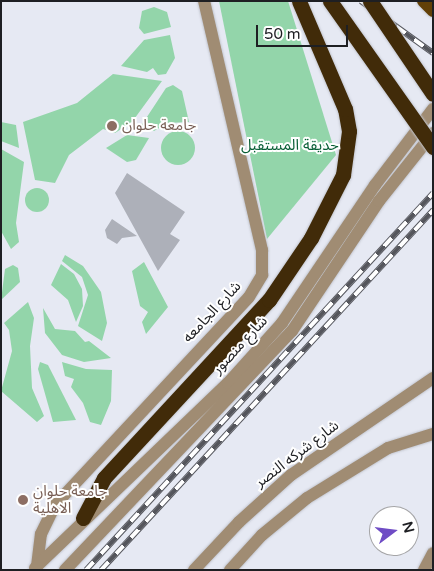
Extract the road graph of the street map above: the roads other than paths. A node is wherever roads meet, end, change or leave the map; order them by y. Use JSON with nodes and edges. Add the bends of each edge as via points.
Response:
{"nodes":[{"id":1,"x":204,"y":1,"type":"edge"},
{"id":2,"x":299,"y":1,"type":"edge"},
{"id":3,"x":330,"y":1,"type":"edge"},
{"id":4,"x":370,"y":1,"type":"edge"},
{"id":5,"x":423,"y":1,"type":"edge"},
{"id":6,"x":433,"y":11,"type":"edge"},
{"id":7,"x":433,"y":94,"type":"edge"},
{"id":8,"x":433,"y":109,"type":"edge"},
{"id":9,"x":433,"y":132,"type":"edge"},
{"id":10,"x":433,"y":147,"type":"edge"},
{"id":11,"x":433,"y":378,"type":"edge"},
{"id":12,"x":433,"y":434,"type":"edge"},
{"id":13,"x":83,"y":518,"type":"junction"},
{"id":14,"x":433,"y":554,"type":"edge"},
{"id":15,"x":35,"y":568,"type":"edge"},
{"id":16,"x":65,"y":570,"type":"edge"},
{"id":17,"x":194,"y":570,"type":"edge"},
{"id":18,"x":230,"y":570,"type":"edge"},
{"id":19,"x":424,"y":570,"type":"edge"}],
"edges":[{"from":1,"to":15,"type":"street","name":"شارع الجامعه","via":[[262,250],[262,275],[249,297],[55,506],[41,534]]},
{"from":2,"to":13,"type":"highway","via":[[346,109],[348,153],[334,196],[270,300],[104,478]]},
{"from":3,"to":10,"type":"highway","bridge":true},
{"from":4,"to":7,"type":"highway","bridge":true},
{"from":5,"to":6,"type":"main road"},
{"from":8,"to":13,"type":"street","name":"شارع منصور","via":[[375,185],[282,322],[228,383]]},
{"from":9,"to":16,"type":"street","name":"شارع منصور","via":[[378,201],[288,337]]},
{"from":11,"to":17,"type":"street","name":"شارع شركه النصر","via":[[292,475],[239,522]]},
{"from":12,"to":18,"type":"street","via":[[388,448],[307,498],[262,534]]},
{"from":13,"to":15,"type":"street","name":"شارع منصور"},
{"from":14,"to":19,"type":"street"}]}
